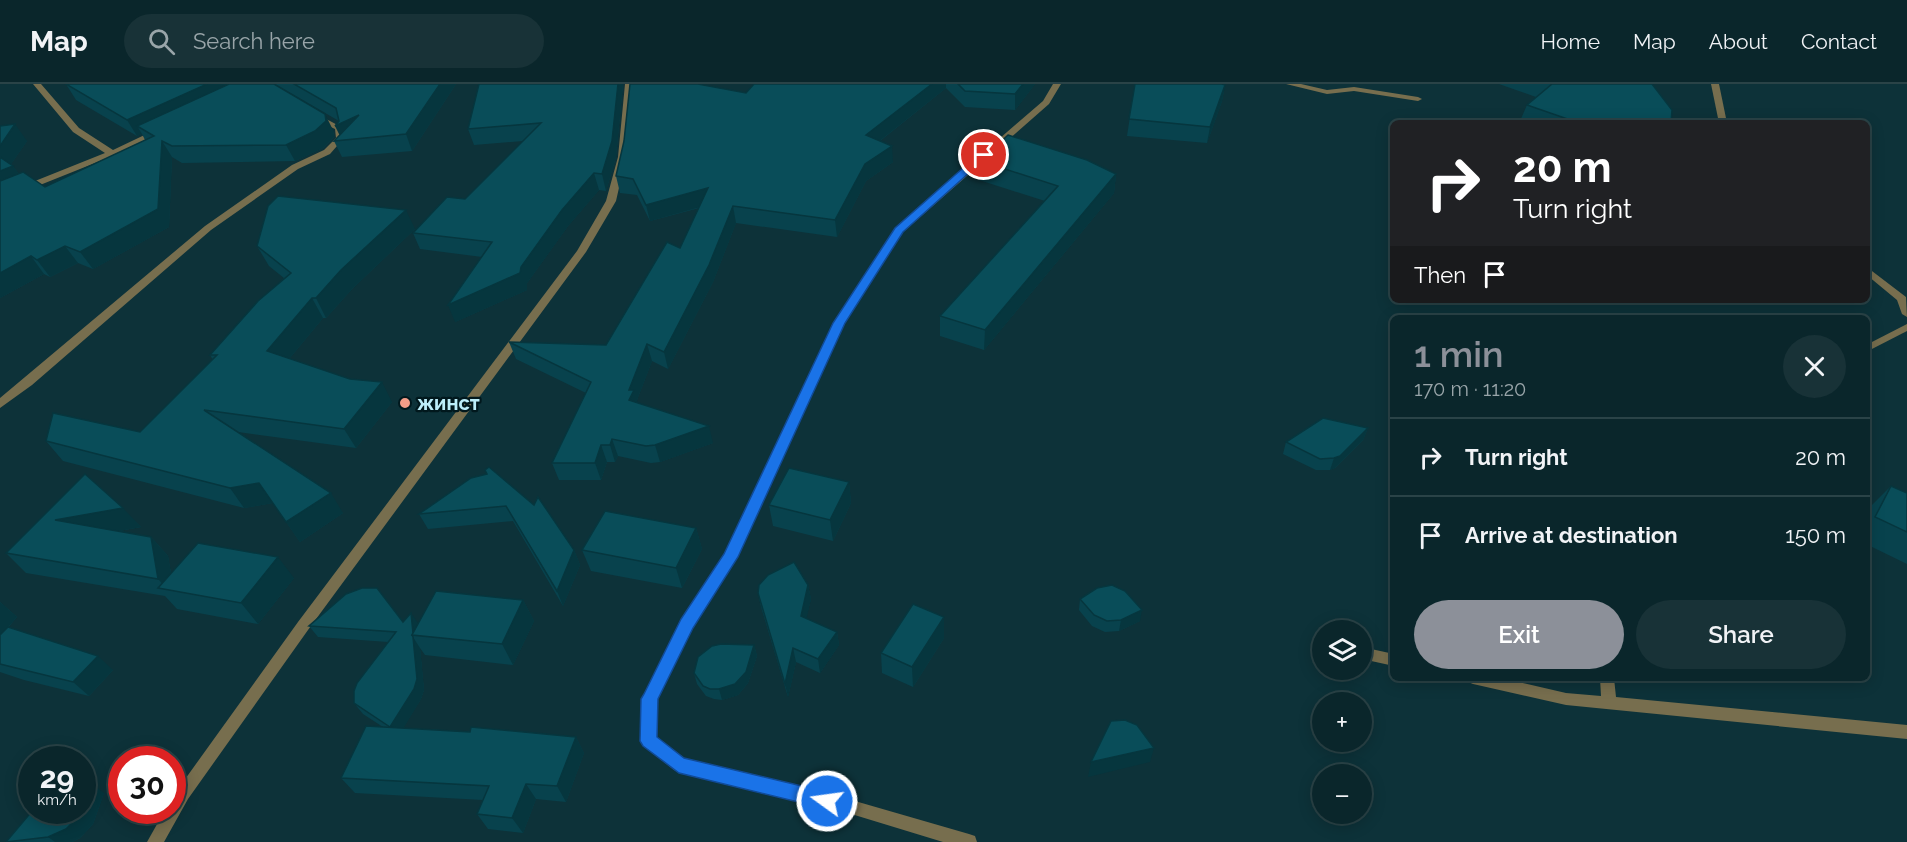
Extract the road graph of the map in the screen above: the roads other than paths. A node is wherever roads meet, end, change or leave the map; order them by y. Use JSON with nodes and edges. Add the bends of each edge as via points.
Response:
{"nodes":[{"id":1,"x":37,"y":84,"type":"edge"},
{"id":2,"x":629,"y":84,"type":"edge"},
{"id":3,"x":1057,"y":84,"type":"edge"},
{"id":4,"x":1290,"y":84,"type":"edge"},
{"id":5,"x":1715,"y":84,"type":"edge"},
{"id":6,"x":1418,"y":99,"type":"dead end"},
{"id":7,"x":307,"y":111,"type":"edge"},
{"id":8,"x":1722,"y":120,"type":"edge"},
{"id":9,"x":166,"y":129,"type":"edge"},
{"id":10,"x":112,"y":153,"type":"junction"},
{"id":11,"x":0,"y":198,"type":"edge"},
{"id":12,"x":1870,"y":273,"type":"edge"},
{"id":13,"x":1904,"y":300,"type":"edge"},
{"id":14,"x":1907,"y":314,"type":"edge"},
{"id":15,"x":1907,"y":327,"type":"edge"},
{"id":16,"x":1870,"y":347,"type":"edge"},
{"id":17,"x":0,"y":404,"type":"edge"},
{"id":18,"x":1372,"y":655,"type":"edge"},
{"id":19,"x":1390,"y":659,"type":"edge"},
{"id":20,"x":1486,"y":681,"type":"edge"},
{"id":21,"x":1607,"y":681,"type":"edge"},
{"id":22,"x":1610,"y":703,"type":"junction"},
{"id":23,"x":1907,"y":732,"type":"edge"},
{"id":24,"x":155,"y":842,"type":"edge"},
{"id":25,"x":969,"y":842,"type":"edge"}],
"edges":[{"from":1,"to":10,"type":"street","via":[[76,130]]},
{"from":2,"to":24,"type":"street","via":[[622,157],[611,201],[581,252],[303,626],[183,795]]},
{"from":3,"to":25,"type":"street","via":[[1046,102],[899,230],[839,323],[730,557],[687,624],[649,699],[649,741],[679,765],[848,806]]},
{"from":4,"to":6,"type":"street","via":[[1327,92],[1354,89]]},
{"from":5,"to":8,"type":"street"},
{"from":7,"to":17,"type":"street","via":[[339,128],[340,138],[327,152],[296,167],[208,228]]},
{"from":9,"to":10,"type":"street"},
{"from":10,"to":11,"type":"street"},
{"from":12,"to":13,"type":"street"},
{"from":13,"to":14,"type":"street"},
{"from":15,"to":16,"type":"street"},
{"from":18,"to":19,"type":"street"},
{"from":20,"to":22,"type":"street","via":[[1566,699]]},
{"from":21,"to":22,"type":"street"},
{"from":22,"to":23,"type":"street"}]}
